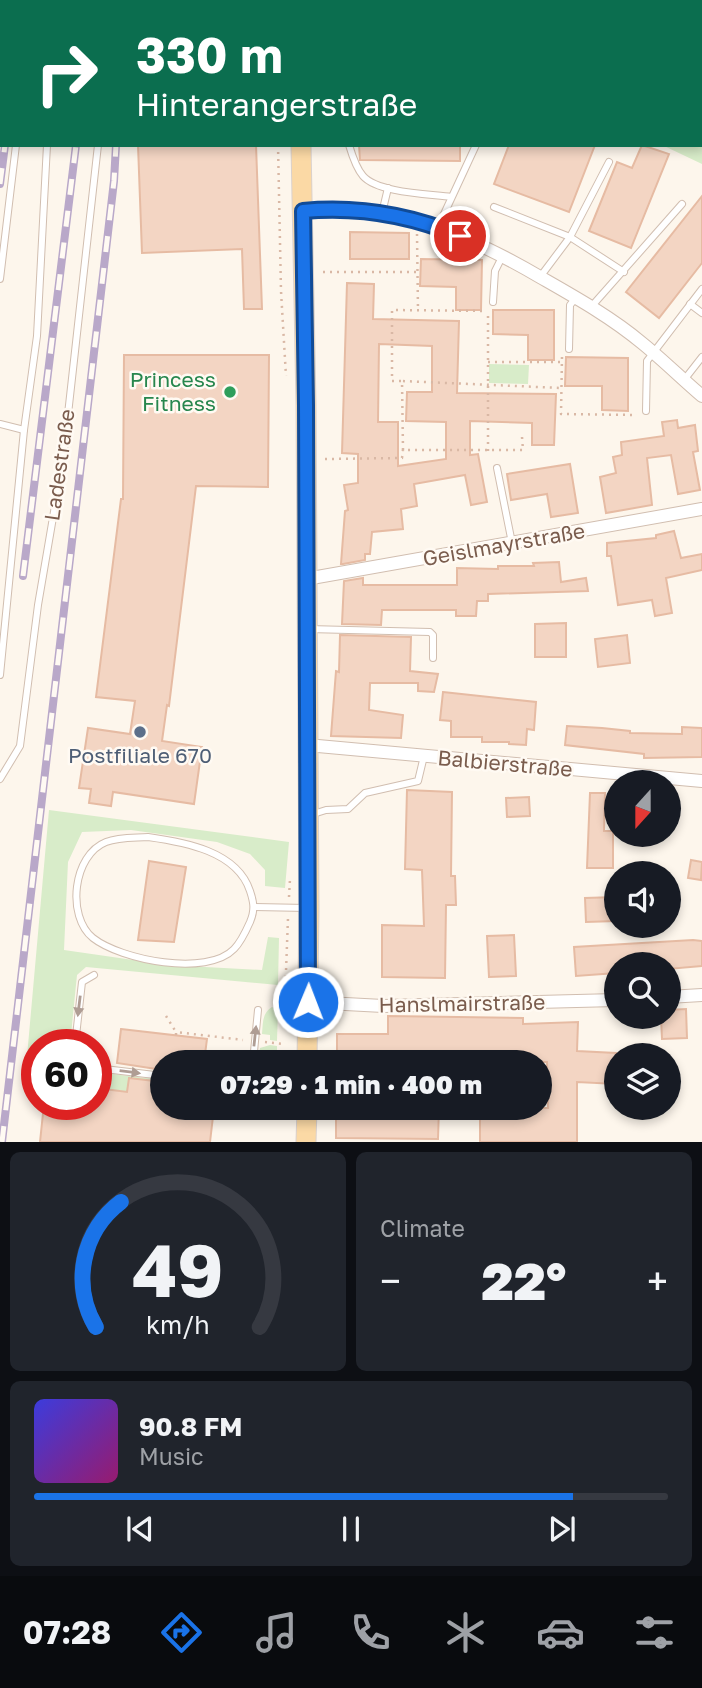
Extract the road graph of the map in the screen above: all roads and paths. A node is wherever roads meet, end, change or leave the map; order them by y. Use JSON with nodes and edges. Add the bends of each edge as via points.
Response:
{"nodes":[{"id":1,"x":16,"y":147,"type":"edge"},
{"id":2,"x":47,"y":147,"type":"edge"},
{"id":3,"x":98,"y":147,"type":"edge"},
{"id":4,"x":301,"y":147,"type":"edge"},
{"id":5,"x":350,"y":147,"type":"edge"},
{"id":6,"x":475,"y":147,"type":"edge"},
{"id":7,"x":609,"y":162,"type":"dead end"},
{"id":8,"x":388,"y":188,"type":"junction"},
{"id":9,"x":451,"y":197,"type":"junction"},
{"id":10,"x":682,"y":204,"type":"dead end"},
{"id":11,"x":494,"y":207,"type":"dead end"},
{"id":12,"x":303,"y":211,"type":"junction"},
{"id":13,"x":382,"y":213,"type":"junction"},
{"id":14,"x":417,"y":221,"type":"junction"},
{"id":15,"x":438,"y":227,"type":"junction"},
{"id":16,"x":570,"y":237,"type":"junction"},
{"id":17,"x":503,"y":255,"type":"junction"},
{"id":18,"x":323,"y":272,"type":"dead end"},
{"id":19,"x":417,"y":272,"type":"junction"},
{"id":20,"x":624,"y":272,"type":"junction"},
{"id":21,"x":540,"y":277,"type":"junction"},
{"id":22,"x":0,"y":279,"type":"edge"},
{"id":23,"x":702,"y":289,"type":"edge"},
{"id":24,"x":577,"y":297,"type":"junction"},
{"id":25,"x":493,"y":302,"type":"joint"},
{"id":26,"x":690,"y":304,"type":"junction"},
{"id":27,"x":591,"y":307,"type":"junction"},
{"id":28,"x":418,"y":310,"type":"junction"},
{"id":29,"x":487,"y":311,"type":"junction"},
{"id":30,"x":702,"y":313,"type":"edge"},
{"id":31,"x":569,"y":349,"type":"joint"},
{"id":32,"x":652,"y":352,"type":"junction"},
{"id":33,"x":702,"y":357,"type":"edge"},
{"id":34,"x":488,"y":362,"type":"junction"},
{"id":35,"x":561,"y":362,"type":"junction"},
{"id":36,"x":684,"y":380,"type":"junction"},
{"id":37,"x":402,"y":381,"type":"junction"},
{"id":38,"x":487,"y":384,"type":"junction"},
{"id":39,"x":561,"y":387,"type":"junction"},
{"id":40,"x":702,"y":396,"type":"edge"},
{"id":41,"x":646,"y":411,"type":"joint"},
{"id":42,"x":0,"y":424,"type":"edge"},
{"id":43,"x":24,"y":430,"type":"junction"},
{"id":44,"x":522,"y":437,"type":"dead end"},
{"id":45,"x":402,"y":450,"type":"junction"},
{"id":46,"x":488,"y":450,"type":"junction"},
{"id":47,"x":325,"y":458,"type":"dead end"},
{"id":48,"x":497,"y":468,"type":"dead end"},
{"id":49,"x":702,"y":509,"type":"edge"},
{"id":50,"x":512,"y":543,"type":"junction"},
{"id":51,"x":306,"y":579,"type":"junction"},
{"id":52,"x":306,"y":629,"type":"junction"},
{"id":53,"x":433,"y":658,"type":"dead end"},
{"id":54,"x":0,"y":675,"type":"edge"},
{"id":55,"x":307,"y":746,"type":"junction"},
{"id":56,"x":424,"y":756,"type":"junction"},
{"id":57,"x":0,"y":779,"type":"edge"},
{"id":58,"x":702,"y":781,"type":"edge"},
{"id":59,"x":308,"y":815,"type":"junction"},
{"id":60,"x":255,"y":907,"type":"junction"},
{"id":61,"x":309,"y":908,"type":"junction"},
{"id":62,"x":94,"y":975,"type":"dead end"},
{"id":63,"x":702,"y":995,"type":"edge"},
{"id":64,"x":681,"y":996,"type":"edge"},
{"id":65,"x":604,"y":1000,"type":"edge"},
{"id":66,"x":308,"y":1002,"type":"junction"},
{"id":67,"x":258,"y":1010,"type":"dead end"},
{"id":68,"x":166,"y":1016,"type":"dead end"},
{"id":69,"x":77,"y":1029,"type":"edge"},
{"id":70,"x":250,"y":1041,"type":"dead end"},
{"id":71,"x":261,"y":1042,"type":"dead end"},
{"id":72,"x":283,"y":1044,"type":"dead end"},
{"id":73,"x":254,"y":1050,"type":"edge"},
{"id":74,"x":307,"y":1050,"type":"edge"},
{"id":75,"x":112,"y":1070,"type":"edge"},
{"id":76,"x":150,"y":1074,"type":"edge"},
{"id":77,"x":307,"y":1120,"type":"edge"},
{"id":78,"x":306,"y":1142,"type":"edge"}],
"edges":[{"from":1,"to":22,"type":"lane"},
{"from":2,"to":43,"type":"lane","name":"Ladestraße","via":[[37,336]]},
{"from":3,"to":57,"type":"lane","name":"Ladestraße","via":[[62,459],[20,746]]},
{"from":4,"to":12,"type":"main road"},
{"from":5,"to":8,"type":"lane","via":[[363,177]]},
{"from":6,"to":9,"type":"lane"},
{"from":7,"to":16,"type":"lane"},
{"from":8,"to":9,"type":"lane"},
{"from":8,"to":13,"type":"lane"},
{"from":9,"to":15,"type":"lane"},
{"from":10,"to":20,"type":"lane"},
{"from":11,"to":16,"type":"lane"},
{"from":12,"to":13,"type":"street"},
{"from":12,"to":51,"type":"main road"},
{"from":13,"to":14,"type":"street"},
{"from":14,"to":15,"type":"street"},
{"from":14,"to":19,"type":"path"},
{"from":15,"to":17,"type":"street"},
{"from":16,"to":20,"type":"lane"},
{"from":16,"to":21,"type":"lane"},
{"from":17,"to":21,"type":"street"},
{"from":17,"to":25,"type":"lane","via":[[495,271]]},
{"from":18,"to":19,"type":"path"},
{"from":19,"to":28,"type":"path"},
{"from":20,"to":27,"type":"lane"},
{"from":21,"to":24,"type":"street"},
{"from":23,"to":26,"type":"lane"},
{"from":24,"to":27,"type":"street"},
{"from":24,"to":31,"type":"lane","via":[[570,305]]},
{"from":25,"to":29,"type":"path"},
{"from":26,"to":30,"type":"lane"},
{"from":26,"to":32,"type":"lane"},
{"from":27,"to":32,"type":"street"},
{"from":28,"to":29,"type":"path"},
{"from":28,"to":37,"type":"path","via":[[392,310],[391,381]]},
{"from":29,"to":34,"type":"path"},
{"from":31,"to":35,"type":"path"},
{"from":32,"to":36,"type":"street"},
{"from":32,"to":41,"type":"lane","via":[[647,360]]},
{"from":33,"to":36,"type":"lane"},
{"from":34,"to":35,"type":"path"},
{"from":34,"to":38,"type":"path"},
{"from":35,"to":39,"type":"path"},
{"from":36,"to":40,"type":"street"},
{"from":37,"to":38,"type":"path"},
{"from":37,"to":45,"type":"path"},
{"from":38,"to":39,"type":"path"},
{"from":38,"to":46,"type":"path"},
{"from":39,"to":41,"type":"path","via":[[561,414],[637,415]]},
{"from":42,"to":43,"type":"lane","name":"Ladestraße"},
{"from":43,"to":54,"type":"lane","name":"Ladestraße"},
{"from":44,"to":46,"type":"path","via":[[523,450]]},
{"from":45,"to":46,"type":"path"},
{"from":45,"to":47,"type":"path","via":[[402,458]]},
{"from":48,"to":50,"type":"lane"},
{"from":49,"to":50,"type":"street","name":"Geislmayrstraße"},
{"from":50,"to":51,"type":"street","name":"Geislmayrstraße"},
{"from":51,"to":52,"type":"main road"},
{"from":52,"to":53,"type":"lane","via":[[430,632]]},
{"from":52,"to":55,"type":"main road"},
{"from":55,"to":56,"type":"street","name":"Balbierstraße"},
{"from":55,"to":59,"type":"main road"},
{"from":56,"to":58,"type":"street","name":"Balbierstraße"},
{"from":56,"to":59,"type":"lane","via":[[418,781],[365,793],[348,809]]},
{"from":59,"to":61,"type":"main road"},
{"from":60,"to":60,"type":"lane","via":[[247,883],[231,864],[202,848],[161,839],[105,842],[91,851],[77,888],[82,924],[93,938],[138,958],[167,963],[199,964],[233,950]]},
{"from":60,"to":61,"type":"lane"},
{"from":61,"to":66,"type":"main road"},
{"from":62,"to":69,"type":"lane","one_way":true,"via":[[82,982]]},
{"from":63,"to":64,"type":"street"},
{"from":65,"to":66,"type":"street","name":"Hanslmairstraße","via":[[383,1006]]},
{"from":66,"to":74,"type":"main road"},
{"from":73,"to":67,"type":"lane","one_way":true},
{"from":68,"to":70,"type":"path","via":[[176,1034]]},
{"from":71,"to":72,"type":"path"},
{"from":75,"to":76,"type":"lane","one_way":true},
{"from":77,"to":78,"type":"main road"}]}
